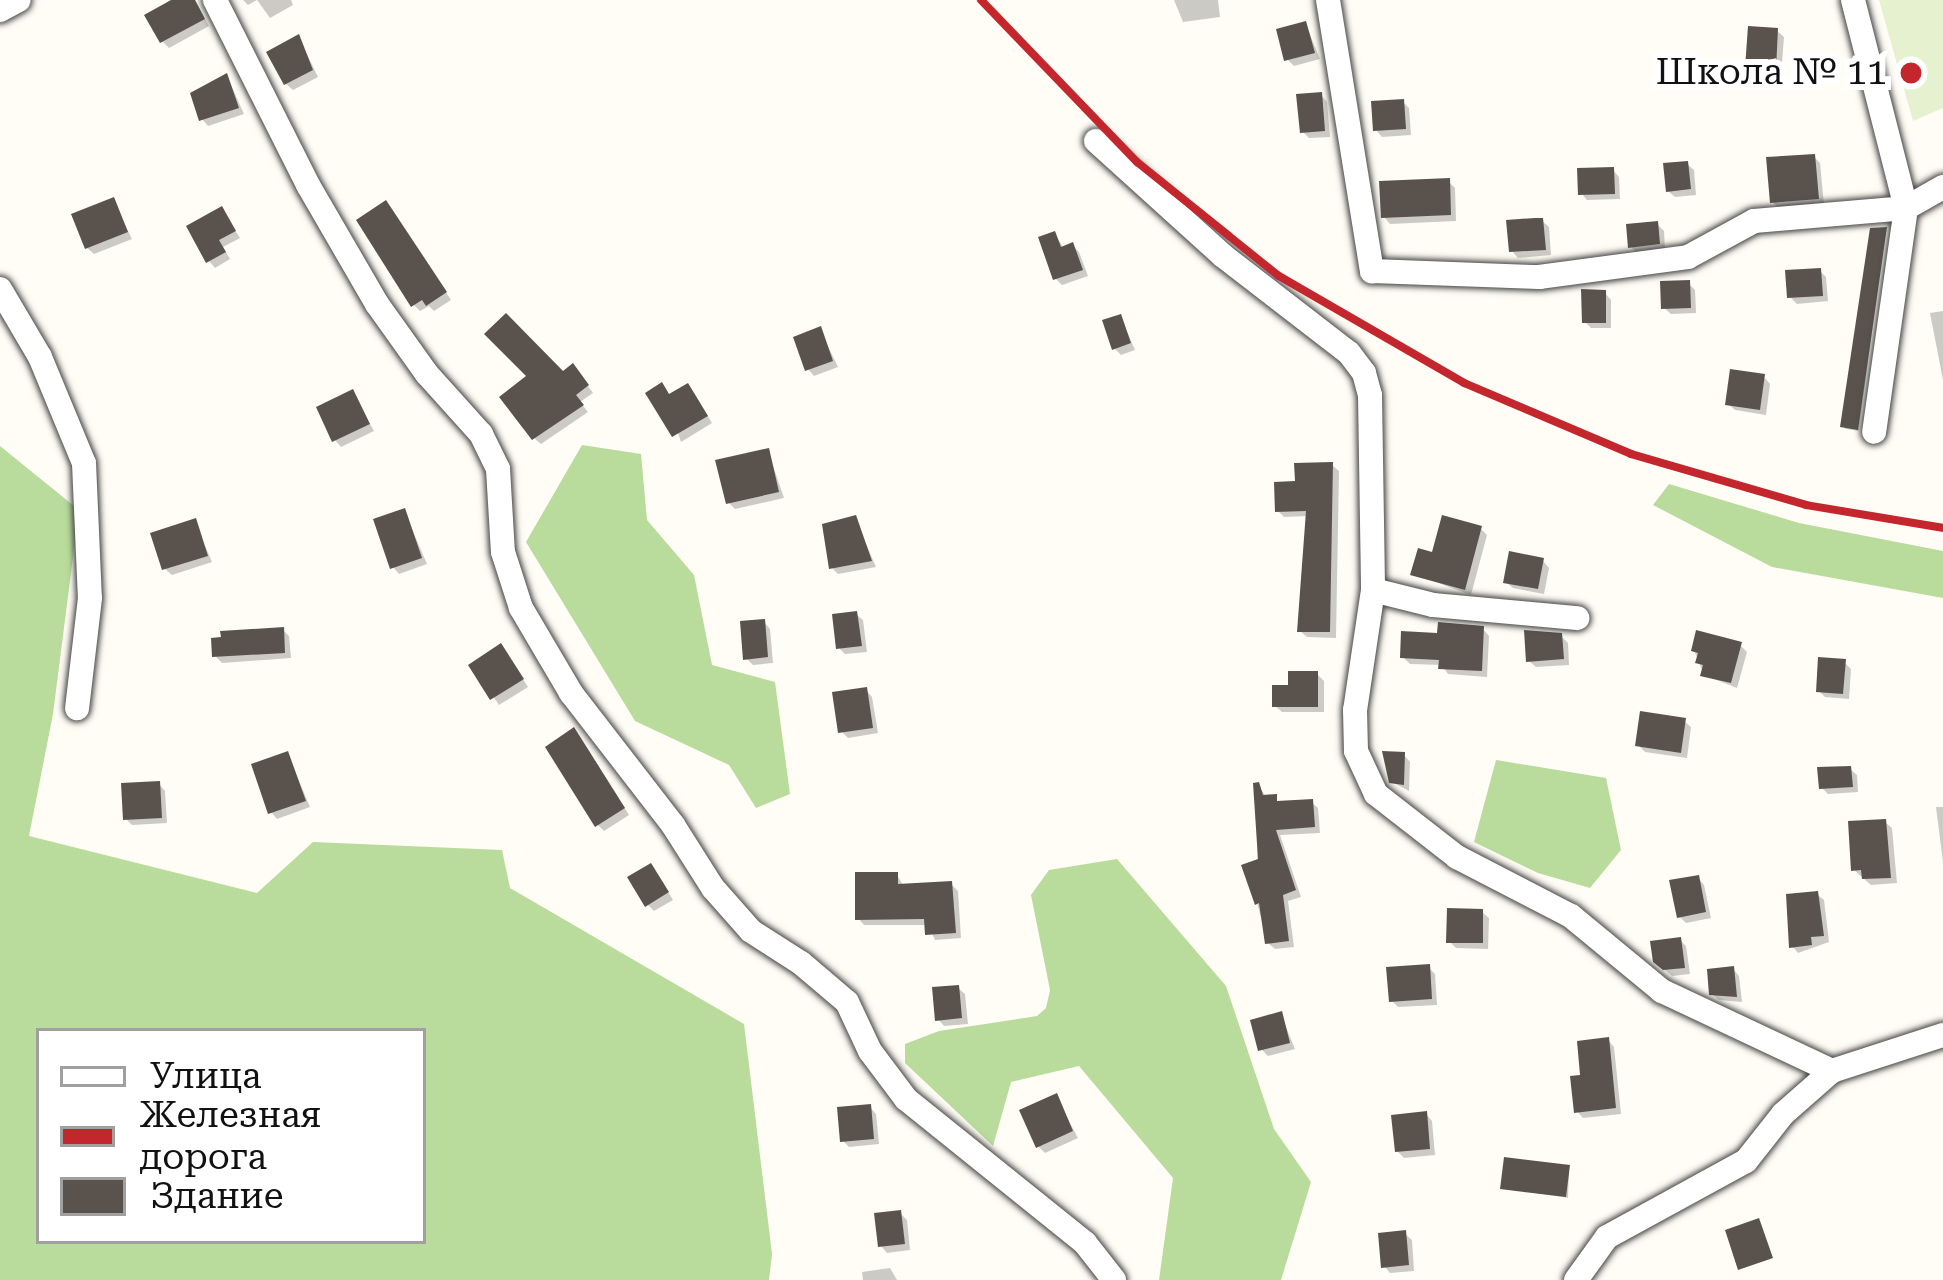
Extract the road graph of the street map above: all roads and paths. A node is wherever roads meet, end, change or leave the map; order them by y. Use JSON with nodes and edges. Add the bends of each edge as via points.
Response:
{"nodes":[{"id":1,"x":19,"y":0,"type":"edge"},
{"id":2,"x":215,"y":0,"type":"edge"},
{"id":3,"x":1328,"y":0,"type":"edge"},
{"id":4,"x":1853,"y":0,"type":"edge"},
{"id":5,"x":0,"y":10,"type":"edge"},
{"id":6,"x":1096,"y":141,"type":"dead end"},
{"id":7,"x":1943,"y":187,"type":"edge"},
{"id":8,"x":1906,"y":208,"type":"junction"},
{"id":9,"x":0,"y":290,"type":"edge"},
{"id":10,"x":1874,"y":432,"type":"dead end"},
{"id":11,"x":1373,"y":590,"type":"junction"},
{"id":12,"x":1577,"y":619,"type":"dead end"},
{"id":13,"x":76,"y":708,"type":"dead end"},
{"id":14,"x":1943,"y":1035,"type":"edge"},
{"id":15,"x":1832,"y":1071,"type":"junction"},
{"id":16,"x":1114,"y":1280,"type":"edge"},
{"id":17,"x":1576,"y":1280,"type":"edge"}],
"edges":[{"from":1,"to":5,"type":"street"},
{"from":2,"to":16,"type":"street","via":[[376,304],[481,434],[498,469],[502,553],[521,608],[571,693],[713,888],[752,931],[847,1002],[870,1052],[906,1099],[1084,1243]]},
{"from":3,"to":8,"type":"street","via":[[1372,271],[1539,277],[1688,257],[1754,221]]},
{"from":4,"to":8,"type":"street"},
{"from":6,"to":11,"type":"street","via":[[1364,373]]},
{"from":7,"to":8,"type":"street"},
{"from":8,"to":10,"type":"street"},
{"from":9,"to":13,"type":"street","via":[[48,374],[84,463],[90,598]]},
{"from":11,"to":12,"type":"street"},
{"from":11,"to":15,"type":"street","via":[[1355,710],[1356,751],[1376,794],[1457,857],[1570,916],[1662,991]]},
{"from":14,"to":15,"type":"street"},
{"from":15,"to":17,"type":"street","via":[[1746,1161],[1607,1237]]}]}
